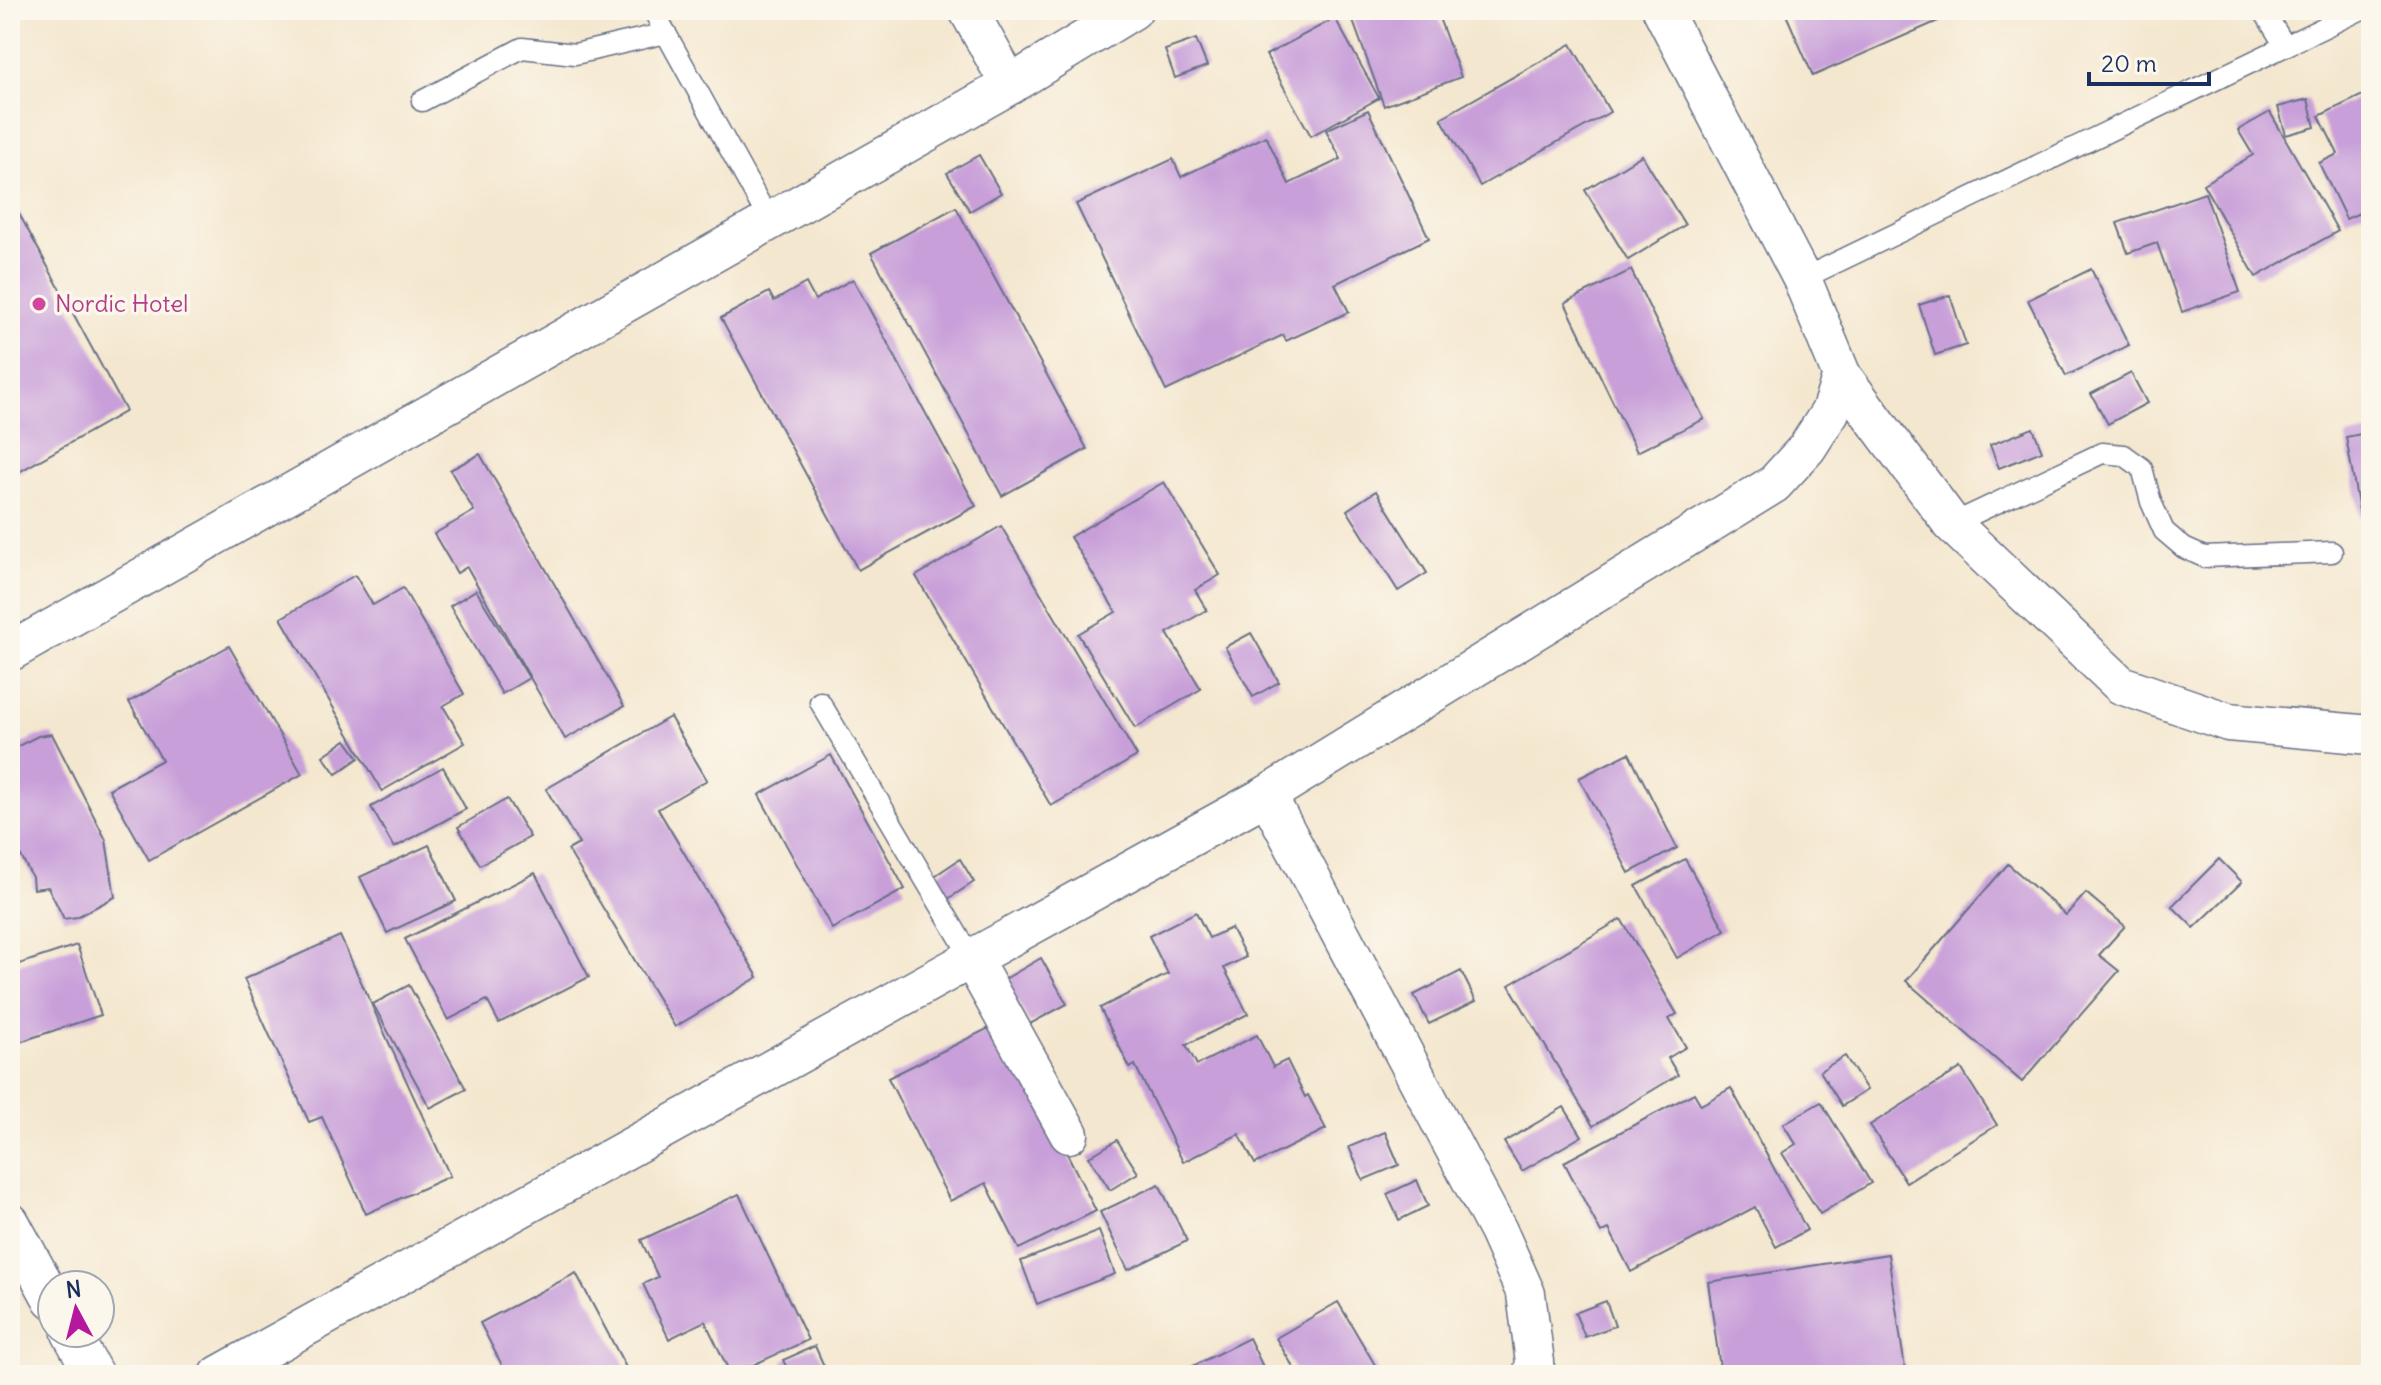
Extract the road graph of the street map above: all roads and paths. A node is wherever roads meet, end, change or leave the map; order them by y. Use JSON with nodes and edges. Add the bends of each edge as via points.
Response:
{"nodes":[{"id":1,"x":653,"y":10,"type":"edge"},
{"id":2,"x":968,"y":10,"type":"edge"},
{"id":3,"x":1133,"y":10,"type":"edge"},
{"id":4,"x":1662,"y":10,"type":"edge"},
{"id":5,"x":2263,"y":10,"type":"edge"},
{"id":6,"x":2360,"y":10,"type":"edge"},
{"id":7,"x":666,"y":33,"type":"junction"},
{"id":8,"x":2285,"y":46,"type":"junction"},
{"id":9,"x":1010,"y":85,"type":"junction"},
{"id":10,"x":422,"y":101,"type":"dead end"},
{"id":11,"x":770,"y":222,"type":"junction"},
{"id":12,"x":1802,"y":279,"type":"junction"},
{"id":13,"x":1842,"y":376,"type":"junction"},
{"id":14,"x":1952,"y":524,"type":"junction"},
{"id":15,"x":2332,"y":552,"type":"dead end"},
{"id":16,"x":10,"y":652,"type":"edge"},
{"id":17,"x":820,"y":702,"type":"dead end"},
{"id":18,"x":2371,"y":735,"type":"edge"},
{"id":19,"x":1267,"y":795,"type":"junction"},
{"id":20,"x":972,"y":959,"type":"junction"},
{"id":21,"x":1069,"y":1134,"type":"dead end"},
{"id":22,"x":10,"y":1222,"type":"edge"},
{"id":23,"x":36,"y":1270,"type":"edge"},
{"id":24,"x":80,"y":1349,"type":"edge"},
{"id":25,"x":94,"y":1375,"type":"edge"},
{"id":26,"x":219,"y":1375,"type":"edge"},
{"id":27,"x":1532,"y":1375,"type":"edge"}],
"edges":[{"from":1,"to":7,"type":"lane"},
{"from":2,"to":9,"type":"street"},
{"from":3,"to":9,"type":"street"},
{"from":4,"to":12,"type":"street"},
{"from":5,"to":8,"type":"lane"},
{"from":6,"to":8,"type":"lane"},
{"from":7,"to":10,"type":"lane","via":[[575,54],[522,48]]},
{"from":7,"to":11,"type":"lane"},
{"from":8,"to":12,"type":"lane"},
{"from":9,"to":11,"type":"street"},
{"from":11,"to":16,"type":"street"},
{"from":12,"to":13,"type":"street"},
{"from":13,"to":14,"type":"street"},
{"from":13,"to":19,"type":"street","via":[[1830,412],[1774,484]]},
{"from":14,"to":15,"type":"lane","via":[[2102,453],[2124,455],[2142,468],[2164,531],[2204,557]]},
{"from":14,"to":18,"type":"street","via":[[2121,685],[2228,722]]},
{"from":17,"to":20,"type":"lane"},
{"from":19,"to":20,"type":"street"},
{"from":19,"to":27,"type":"street","via":[[1498,1231],[1526,1294]]},
{"from":20,"to":21,"type":"street"},
{"from":20,"to":26,"type":"street"},
{"from":22,"to":23,"type":"street"},
{"from":24,"to":25,"type":"street"}]}
